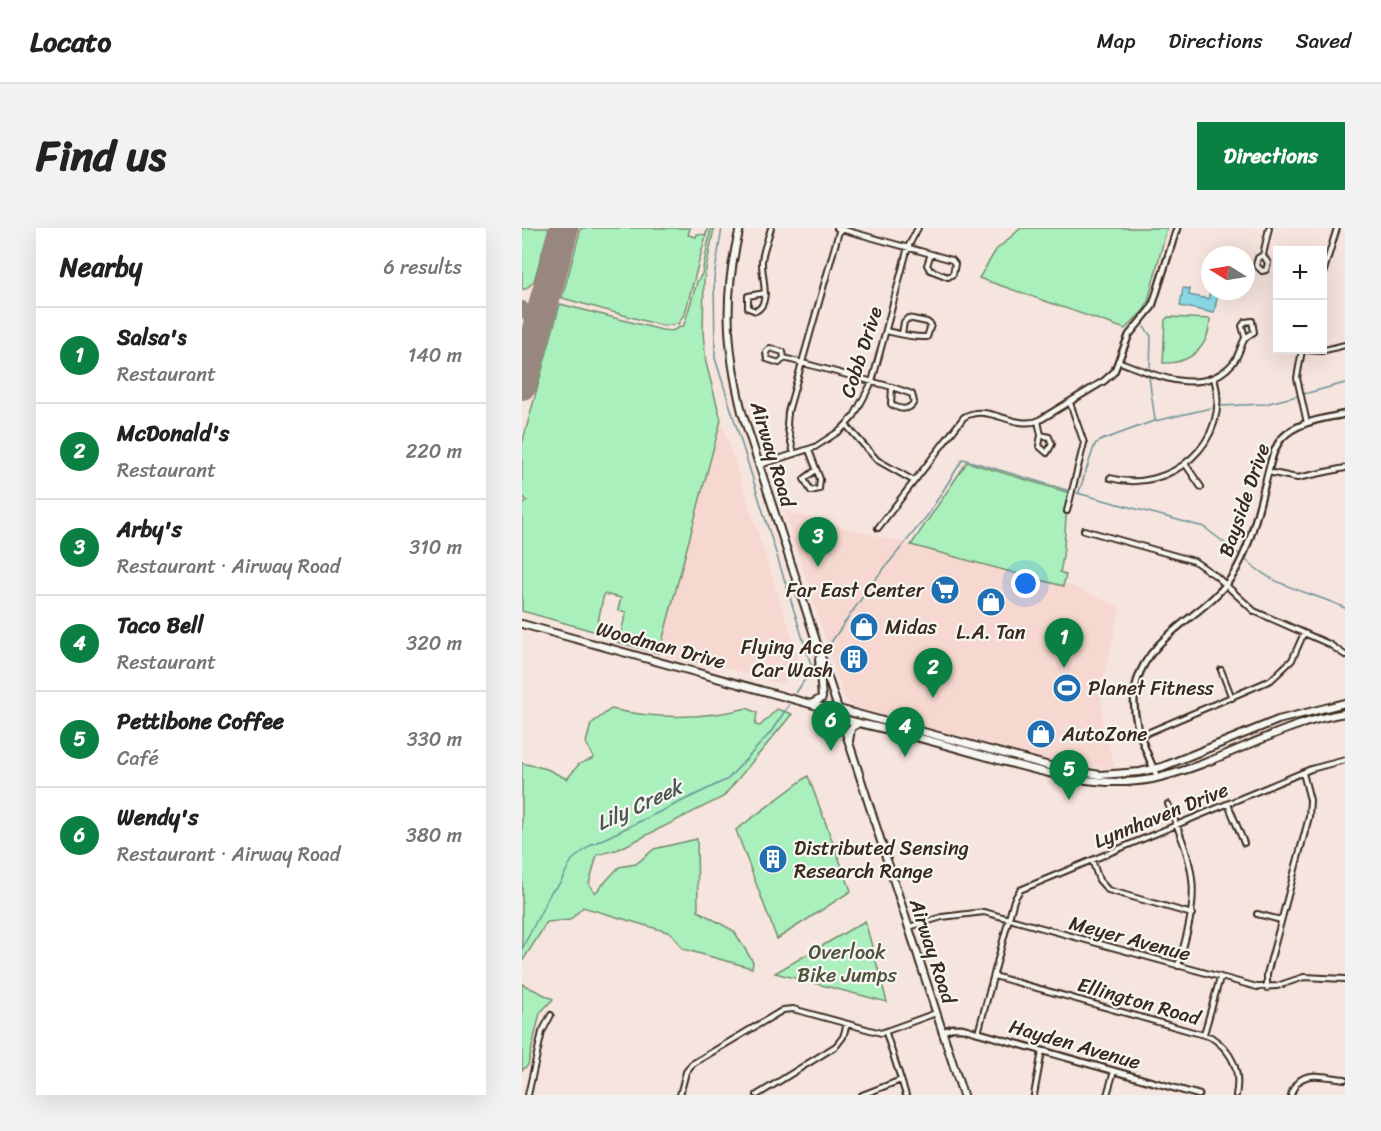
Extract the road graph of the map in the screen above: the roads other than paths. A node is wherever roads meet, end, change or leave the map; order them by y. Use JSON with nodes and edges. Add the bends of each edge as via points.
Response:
{"nodes":[{"id":1,"x":740,"y":228,"type":"edge"},
{"id":2,"x":771,"y":228,"type":"edge"},
{"id":3,"x":839,"y":228,"type":"edge"},
{"id":4,"x":918,"y":228,"type":"edge"},
{"id":5,"x":1177,"y":228,"type":"edge"},
{"id":6,"x":1269,"y":228,"type":"edge"},
{"id":7,"x":1337,"y":228,"type":"edge"},
{"id":8,"x":908,"y":247,"type":"junction"},
{"id":9,"x":931,"y":254,"type":"junction"},
{"id":10,"x":1263,"y":255,"type":"dead end"},
{"id":11,"x":1327,"y":263,"type":"edge"},
{"id":12,"x":765,"y":293,"type":"junction"},
{"id":13,"x":886,"y":331,"type":"junction"},
{"id":14,"x":902,"y":334,"type":"junction"},
{"id":15,"x":1245,"y":337,"type":"junction"},
{"id":16,"x":1345,"y":345,"type":"edge"},
{"id":17,"x":1327,"y":350,"type":"edge"},
{"id":18,"x":1303,"y":354,"type":"edge"},
{"id":19,"x":784,"y":358,"type":"junction"},
{"id":20,"x":1118,"y":361,"type":"junction"},
{"id":21,"x":802,"y":363,"type":"junction"},
{"id":22,"x":1214,"y":378,"type":"junction"},
{"id":23,"x":872,"y":382,"type":"junction"},
{"id":24,"x":892,"y":387,"type":"junction"},
{"id":25,"x":1070,"y":403,"type":"junction"},
{"id":26,"x":1345,"y":414,"type":"edge"},
{"id":27,"x":1038,"y":421,"type":"junction"},
{"id":28,"x":1307,"y":423,"type":"junction"},
{"id":29,"x":846,"y":425,"type":"junction"},
{"id":30,"x":1041,"y":435,"type":"junction"},
{"id":31,"x":809,"y":450,"type":"junction"},
{"id":32,"x":794,"y":454,"type":"junction"},
{"id":33,"x":759,"y":465,"type":"junction"},
{"id":34,"x":1186,"y":465,"type":"junction"},
{"id":35,"x":1345,"y":468,"type":"edge"},
{"id":36,"x":816,"y":470,"type":"junction"},
{"id":37,"x":1268,"y":472,"type":"junction"},
{"id":38,"x":1110,"y":478,"type":"dead end"},
{"id":39,"x":914,"y":481,"type":"junction"},
{"id":40,"x":1201,"y":487,"type":"dead end"},
{"id":41,"x":1066,"y":511,"type":"dead end"},
{"id":42,"x":878,"y":528,"type":"dead end"},
{"id":43,"x":1084,"y":530,"type":"dead end"},
{"id":44,"x":1226,"y":586,"type":"junction"},
{"id":45,"x":522,"y":624,"type":"edge"},
{"id":46,"x":1304,"y":633,"type":"junction"},
{"id":47,"x":1345,"y":654,"type":"edge"},
{"id":48,"x":819,"y":655,"type":"junction"},
{"id":49,"x":1221,"y":670,"type":"dead end"},
{"id":50,"x":1232,"y":698,"type":"junction"},
{"id":51,"x":1345,"y":703,"type":"edge"},
{"id":52,"x":811,"y":704,"type":"junction"},
{"id":53,"x":825,"y":708,"type":"junction"},
{"id":54,"x":838,"y":713,"type":"junction"},
{"id":55,"x":1345,"y":713,"type":"edge"},
{"id":56,"x":859,"y":723,"type":"junction"},
{"id":57,"x":1140,"y":736,"type":"junction"},
{"id":58,"x":850,"y":748,"type":"junction"},
{"id":59,"x":1345,"y":760,"type":"edge"},
{"id":60,"x":1153,"y":769,"type":"junction"},
{"id":61,"x":1303,"y":773,"type":"junction"},
{"id":62,"x":1156,"y":777,"type":"junction"},
{"id":63,"x":1168,"y":804,"type":"dead end"},
{"id":64,"x":1228,"y":804,"type":"junction"},
{"id":65,"x":1176,"y":824,"type":"junction"},
{"id":66,"x":1244,"y":843,"type":"dead end"},
{"id":67,"x":1092,"y":860,"type":"junction"},
{"id":68,"x":1192,"y":914,"type":"junction"},
{"id":69,"x":1257,"y":914,"type":"dead end"},
{"id":70,"x":1009,"y":919,"type":"junction"},
{"id":71,"x":1281,"y":920,"type":"junction"},
{"id":72,"x":908,"y":927,"type":"junction"},
{"id":73,"x":1178,"y":966,"type":"junction"},
{"id":74,"x":994,"y":976,"type":"junction"},
{"id":75,"x":1220,"y":978,"type":"junction"},
{"id":76,"x":1345,"y":979,"type":"edge"},
{"id":77,"x":1267,"y":988,"type":"junction"},
{"id":78,"x":936,"y":1013,"type":"junction"},
{"id":79,"x":551,"y":1015,"type":"dead end"},
{"id":80,"x":847,"y":1024,"type":"junction"},
{"id":81,"x":942,"y":1032,"type":"junction"},
{"id":82,"x":978,"y":1033,"type":"junction"},
{"id":83,"x":886,"y":1034,"type":"junction"},
{"id":84,"x":1204,"y":1034,"type":"junction"},
{"id":85,"x":1042,"y":1051,"type":"junction"},
{"id":86,"x":1114,"y":1071,"type":"junction"},
{"id":87,"x":1345,"y":1079,"type":"edge"},
{"id":88,"x":901,"y":1080,"type":"junction"},
{"id":89,"x":528,"y":1095,"type":"edge"},
{"id":90,"x":680,"y":1095,"type":"edge"},
{"id":91,"x":757,"y":1095,"type":"edge"},
{"id":92,"x":862,"y":1095,"type":"edge"},
{"id":93,"x":906,"y":1095,"type":"edge"},
{"id":94,"x":963,"y":1095,"type":"edge"},
{"id":95,"x":1034,"y":1095,"type":"edge"},
{"id":96,"x":1107,"y":1095,"type":"edge"},
{"id":97,"x":1199,"y":1095,"type":"edge"},
{"id":98,"x":1236,"y":1095,"type":"edge"},
{"id":99,"x":1291,"y":1095,"type":"edge"}],
"edges":[{"from":1,"to":33,"type":"main road","name":"Airway Road","via":[[730,270],[727,318],[735,384]]},
{"from":2,"to":12,"type":"street","via":[[762,258]]},
{"from":3,"to":8,"type":"street"},
{"from":3,"to":21,"type":"street"},
{"from":4,"to":8,"type":"street","name":"Cobb Drive"},
{"from":5,"to":20,"type":"street","via":[[1152,307],[1129,335]]},
{"from":6,"to":10,"type":"street"},
{"from":7,"to":11,"type":"street"},
{"from":8,"to":9,"type":"street"},
{"from":8,"to":13,"type":"street","name":"Cobb Drive"},
{"from":9,"to":9,"type":"street","via":[[927,265],[930,270],[948,277],[953,274],[952,260]]},
{"from":12,"to":12,"type":"street","via":[[761,308],[748,308],[748,296]]},
{"from":13,"to":14,"type":"street"},
{"from":13,"to":23,"type":"street","name":"Cobb Drive"},
{"from":14,"to":14,"type":"street","via":[[927,337],[931,325],[908,318]]},
{"from":15,"to":15,"type":"street","via":[[1254,332],[1251,321],[1242,326]]},
{"from":15,"to":22,"type":"street","via":[[1235,361]]},
{"from":16,"to":17,"type":"street"},
{"from":18,"to":28,"type":"street","via":[[1297,378]]},
{"from":19,"to":19,"type":"street","via":[[776,348],[766,352],[773,363]]},
{"from":19,"to":21,"type":"street"},
{"from":20,"to":22,"type":"street","via":[[1172,379]]},
{"from":20,"to":25,"type":"street","via":[[1114,372],[1104,381]]},
{"from":21,"to":23,"type":"street"},
{"from":21,"to":32,"type":"street","via":[[787,425]]},
{"from":22,"to":34,"type":"street","via":[[1217,398],[1212,426]]},
{"from":23,"to":24,"type":"street"},
{"from":23,"to":29,"type":"street","name":"Cobb Drive"},
{"from":24,"to":24,"type":"street","via":[[912,394],[911,407],[904,409],[891,404]]},
{"from":25,"to":27,"type":"street"},
{"from":25,"to":41,"type":"street","via":[[1084,443]]},
{"from":26,"to":28,"type":"street","name":"Bayside Drive"},
{"from":27,"to":30,"type":"street"},
{"from":27,"to":39,"type":"street","via":[[1019,424],[988,413],[968,415]]},
{"from":28,"to":37,"type":"street","name":"Bayside Drive","via":[[1283,437]]},
{"from":29,"to":31,"type":"street","name":"Cobb Drive"},
{"from":29,"to":39,"type":"street","via":[[876,460]]},
{"from":30,"to":30,"type":"street","via":[[1039,446],[1047,453],[1052,444]]},
{"from":31,"to":32,"type":"street","name":"Cobb Drive"},
{"from":31,"to":36,"type":"street"},
{"from":32,"to":33,"type":"street","name":"Cobb Drive"},
{"from":33,"to":48,"type":"main road","name":"Airway Road"},
{"from":34,"to":38,"type":"street","via":[[1148,481],[1130,483]]},
{"from":34,"to":40,"type":"street"},
{"from":35,"to":37,"type":"street","via":[[1297,478]]},
{"from":36,"to":36,"type":"street","via":[[820,487],[811,491],[804,479]]},
{"from":37,"to":44,"type":"street","name":"Bayside Drive","via":[[1246,550]]},
{"from":39,"to":42,"type":"street"},
{"from":43,"to":44,"type":"street","via":[[1185,558],[1208,570]]},
{"from":44,"to":46,"type":"street","via":[[1254,611]]},
{"from":44,"to":57,"type":"street","name":"Bayside Drive","via":[[1154,649],[1144,663],[1134,698]]},
{"from":45,"to":52,"type":"main road","name":"Woodman Drive"},
{"from":46,"to":47,"type":"street"},
{"from":46,"to":50,"type":"street","via":[[1292,660],[1278,675]]},
{"from":48,"to":52,"type":"main road","via":[[822,698]]},
{"from":48,"to":54,"type":"main road","name":"Airway Road"},
{"from":49,"to":50,"type":"street"},
{"from":50,"to":57,"type":"street"},
{"from":51,"to":60,"type":"main road","via":[[1278,720]]},
{"from":52,"to":53,"type":"main road","name":"Woodman Drive"},
{"from":53,"to":54,"type":"main road"},
{"from":53,"to":54,"type":"main road"},
{"from":54,"to":56,"type":"main road"},
{"from":54,"to":58,"type":"main road","name":"Airway Road"},
{"from":54,"to":60,"type":"main road","via":[[1078,772],[1122,774]]},
{"from":55,"to":62,"type":"main road","via":[[1299,723],[1184,770]]},
{"from":56,"to":58,"type":"main road","via":[[850,729]]},
{"from":56,"to":62,"type":"main road","via":[[1069,778],[1122,782]]},
{"from":57,"to":60,"type":"street","name":"Bayside Drive"},
{"from":58,"to":72,"type":"main road","name":"Airway Road"},
{"from":59,"to":61,"type":"street","name":"Lynnhaven Drive"},
{"from":60,"to":62,"type":"street","name":"Bayside Drive"},
{"from":61,"to":64,"type":"street","name":"Lynnhaven Drive"},
{"from":61,"to":71,"type":"street","via":[[1311,810]]},
{"from":63,"to":65,"type":"street"},
{"from":64,"to":65,"type":"street","name":"Lynnhaven Drive"},
{"from":64,"to":66,"type":"street"},
{"from":65,"to":67,"type":"street","name":"Lynnhaven Drive"},
{"from":65,"to":68,"type":"street","via":[[1194,876]]},
{"from":67,"to":68,"type":"street","via":[[1099,880],[1108,890]]},
{"from":67,"to":70,"type":"street","name":"Lynnhaven Drive","via":[[1020,890]]},
{"from":68,"to":73,"type":"street"},
{"from":69,"to":71,"type":"street"},
{"from":70,"to":72,"type":"street","name":"Meyer Avenue","via":[[973,912]]},
{"from":70,"to":73,"type":"street","name":"Meyer Avenue"},
{"from":70,"to":74,"type":"street","name":"Lynnhaven Drive"},
{"from":71,"to":77,"type":"street"},
{"from":72,"to":78,"type":"main road","name":"Airway Road"},
{"from":73,"to":75,"type":"street","name":"Meyer Avenue"},
{"from":74,"to":82,"type":"street","name":"Lynnhaven Drive"},
{"from":74,"to":84,"type":"street","name":"Ellington Road"},
{"from":75,"to":77,"type":"street","name":"Meyer Avenue"},
{"from":75,"to":84,"type":"street"},
{"from":76,"to":77,"type":"street","name":"Meyer Avenue","via":[[1304,977]]},
{"from":78,"to":81,"type":"main road","name":"Airway Road"},
{"from":78,"to":83,"type":"street"},
{"from":79,"to":89,"type":"street","via":[[542,1032]]},
{"from":80,"to":83,"type":"street"},
{"from":80,"to":90,"type":"street","via":[[793,1009],[776,1012],[692,1064]]},
{"from":80,"to":91,"type":"street","via":[[836,1046]]},
{"from":81,"to":82,"type":"street","name":"Hayden Avenue","via":[[957,1028]]},
{"from":81,"to":94,"type":"main road","name":"Airway Road"},
{"from":82,"to":85,"type":"street","name":"Hayden Avenue"},
{"from":83,"to":88,"type":"street"},
{"from":84,"to":98,"type":"street","name":"Ellington Road","via":[[1222,1046],[1233,1061],[1238,1075]]},
{"from":85,"to":86,"type":"street","name":"Hayden Avenue"},
{"from":85,"to":95,"type":"street"},
{"from":86,"to":96,"type":"street"},
{"from":86,"to":97,"type":"street","name":"Hayden Avenue"},
{"from":87,"to":99,"type":"street","via":[[1306,1076],[1295,1083]]},
{"from":88,"to":92,"type":"street"},
{"from":88,"to":93,"type":"street"}]}
